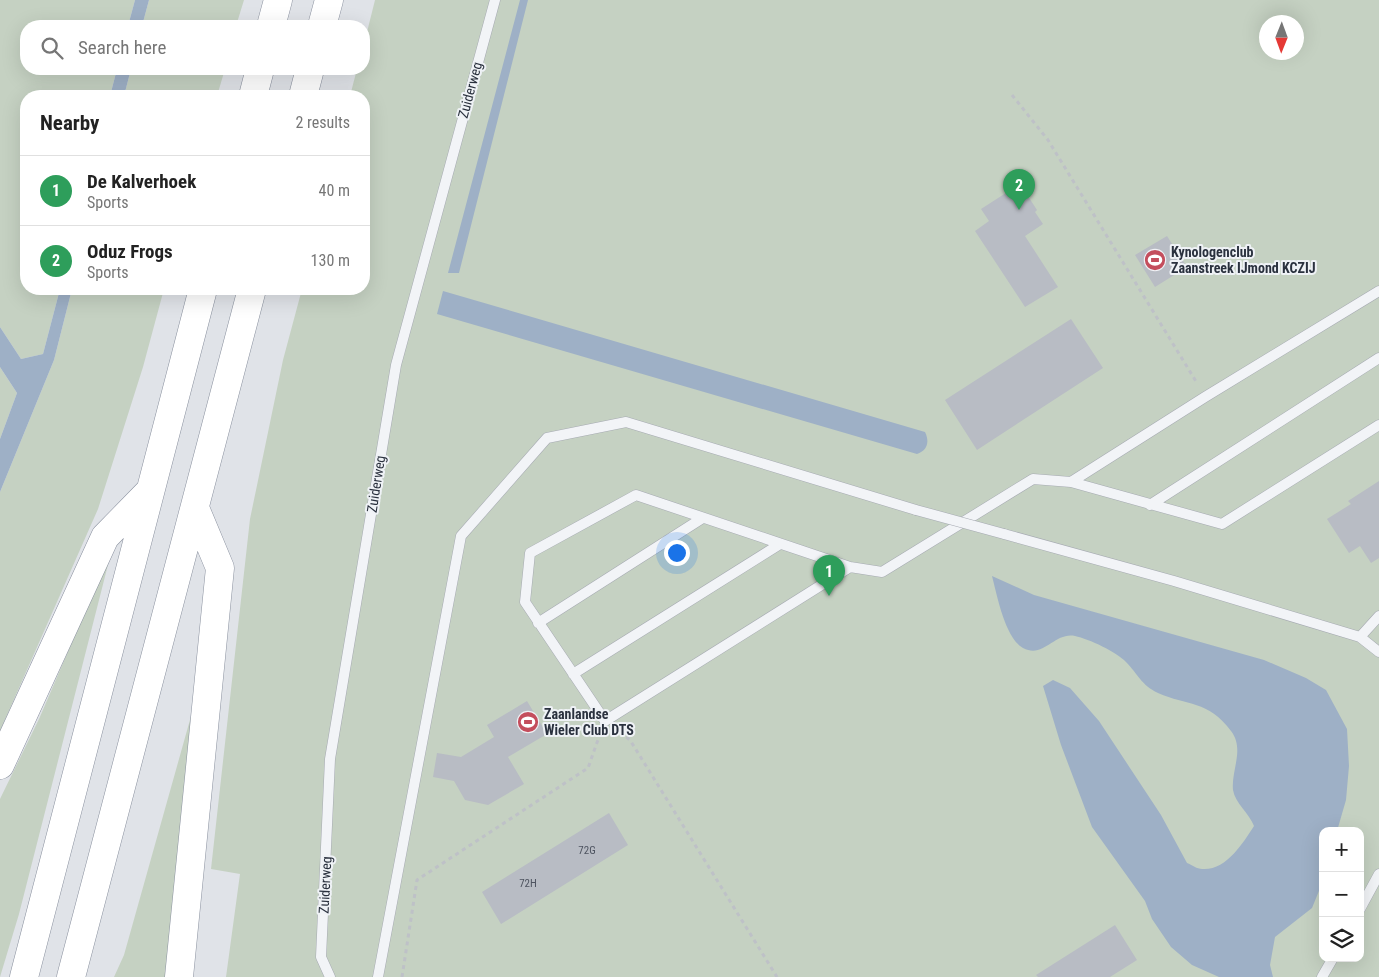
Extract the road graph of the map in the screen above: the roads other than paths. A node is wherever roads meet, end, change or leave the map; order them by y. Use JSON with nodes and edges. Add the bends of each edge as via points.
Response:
{"nodes":[{"id":1,"x":278,"y":0,"type":"edge"},
{"id":2,"x":328,"y":0,"type":"edge"},
{"id":3,"x":495,"y":0,"type":"edge"},
{"id":4,"x":273,"y":20,"type":"edge"},
{"id":5,"x":323,"y":20,"type":"edge"},
{"id":6,"x":258,"y":75,"type":"edge"},
{"id":7,"x":308,"y":75,"type":"edge"},
{"id":8,"x":255,"y":90,"type":"edge"},
{"id":9,"x":305,"y":90,"type":"edge"},
{"id":10,"x":1379,"y":291,"type":"edge"},
{"id":11,"x":200,"y":295,"type":"edge"},
{"id":12,"x":250,"y":295,"type":"edge"},
{"id":13,"x":1379,"y":358,"type":"edge"},
{"id":14,"x":1379,"y":425,"type":"edge"},
{"id":15,"x":1071,"y":482,"type":"junction"},
{"id":16,"x":149,"y":492,"type":"junction"},
{"id":17,"x":1150,"y":505,"type":"junction"},
{"id":18,"x":195,"y":508,"type":"junction"},
{"id":19,"x":701,"y":518,"type":"junction"},
{"id":20,"x":780,"y":544,"type":"junction"},
{"id":21,"x":850,"y":567,"type":"junction"},
{"id":22,"x":1379,"y":616,"type":"edge"},
{"id":23,"x":538,"y":623,"type":"junction"},
{"id":24,"x":1360,"y":637,"type":"junction"},
{"id":25,"x":1379,"y":652,"type":"edge"},
{"id":26,"x":573,"y":674,"type":"junction"},
{"id":27,"x":0,"y":765,"type":"edge"},
{"id":28,"x":1379,"y":874,"type":"edge"},
{"id":29,"x":1364,"y":902,"type":"edge"},
{"id":30,"x":1331,"y":962,"type":"edge"},
{"id":31,"x":24,"y":977,"type":"edge"},
{"id":32,"x":71,"y":977,"type":"edge"},
{"id":33,"x":178,"y":977,"type":"edge"},
{"id":34,"x":330,"y":977,"type":"edge"},
{"id":35,"x":378,"y":977,"type":"edge"},
{"id":36,"x":1322,"y":977,"type":"edge"}],
"edges":[{"from":1,"to":4,"type":"highway"},
{"from":2,"to":5,"type":"highway"},
{"from":3,"to":34,"type":"lane","name":"Zuiderweg","via":[[396,365],[330,759],[321,957]]},
{"from":6,"to":8,"type":"highway"},
{"from":7,"to":9,"type":"highway"},
{"from":10,"to":15,"type":"lane"},
{"from":11,"to":16,"type":"highway"},
{"from":12,"to":18,"type":"highway"},
{"from":13,"to":17,"type":"lane"},
{"from":14,"to":17,"type":"lane","via":[[1222,524]]},
{"from":15,"to":17,"type":"lane"},
{"from":15,"to":21,"type":"lane","via":[[1033,479],[882,572]]},
{"from":16,"to":27,"type":"highway","via":[[105,537]]},
{"from":16,"to":31,"type":"highway"},
{"from":18,"to":32,"type":"highway"},
{"from":18,"to":33,"type":"highway","via":[[220,568]]},
{"from":19,"to":20,"type":"lane"},
{"from":19,"to":23,"type":"lane"},
{"from":19,"to":23,"type":"lane","via":[[636,495],[530,553],[525,602]]},
{"from":20,"to":21,"type":"lane"},
{"from":20,"to":26,"type":"lane"},
{"from":21,"to":26,"type":"lane","via":[[605,721]]},
{"from":22,"to":24,"type":"lane"},
{"from":23,"to":26,"type":"lane"},
{"from":24,"to":25,"type":"lane"},
{"from":24,"to":35,"type":"lane","bridge":true,"via":[[1174,581],[916,510],[626,422],[547,438],[461,536]]},
{"from":28,"to":29,"type":"lane"},
{"from":30,"to":36,"type":"lane"}]}
